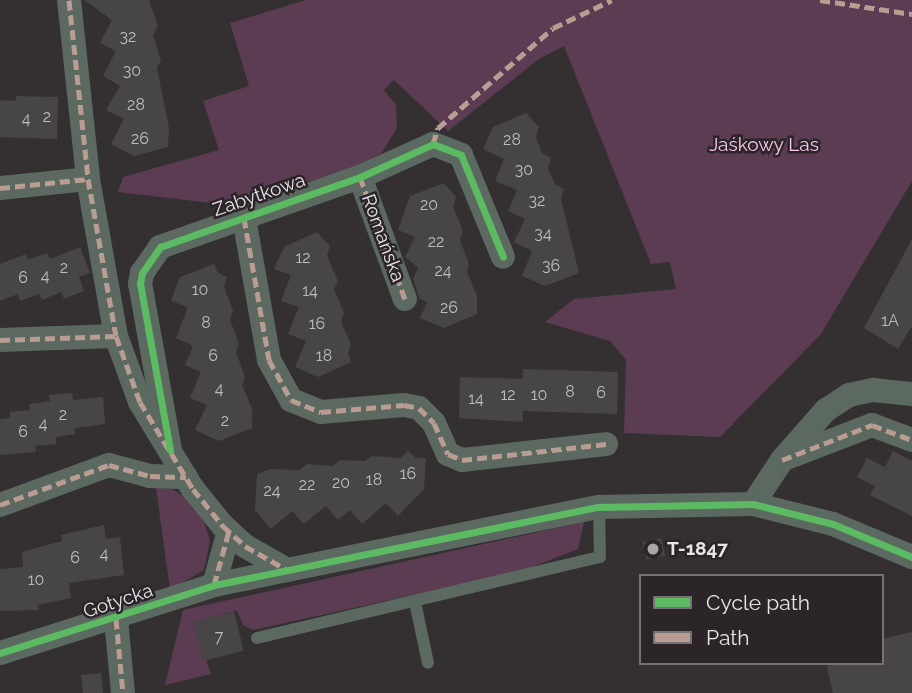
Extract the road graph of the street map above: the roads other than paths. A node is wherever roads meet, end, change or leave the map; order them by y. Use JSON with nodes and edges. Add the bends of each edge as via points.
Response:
{"nodes":[{"id":1,"x":69,"y":0,"type":"edge"},
{"id":2,"x":360,"y":177,"type":"junction"},
{"id":3,"x":88,"y":178,"type":"junction"},
{"id":4,"x":0,"y":188,"type":"edge"},
{"id":5,"x":244,"y":218,"type":"junction"},
{"id":6,"x":503,"y":257,"type":"dead end"},
{"id":7,"x":405,"y":299,"type":"dead end"},
{"id":8,"x":116,"y":337,"type":"junction"},
{"id":9,"x":0,"y":340,"type":"edge"},
{"id":10,"x":912,"y":394,"type":"edge"},
{"id":11,"x":912,"y":440,"type":"edge"},
{"id":12,"x":606,"y":444,"type":"dead end"},
{"id":13,"x":170,"y":450,"type":"junction"},
{"id":14,"x":782,"y":460,"type":"junction"},
{"id":15,"x":186,"y":477,"type":"junction"},
{"id":16,"x":753,"y":504,"type":"junction"},
{"id":17,"x":0,"y":505,"type":"edge"},
{"id":18,"x":599,"y":507,"type":"junction"},
{"id":19,"x":229,"y":531,"type":"junction"},
{"id":20,"x":912,"y":558,"type":"edge"},
{"id":21,"x":287,"y":570,"type":"junction"},
{"id":22,"x":214,"y":585,"type":"junction"},
{"id":23,"x":415,"y":602,"type":"junction"},
{"id":24,"x":116,"y":619,"type":"junction"},
{"id":25,"x":257,"y":638,"type":"dead end"},
{"id":26,"x":0,"y":653,"type":"edge"},
{"id":27,"x":428,"y":663,"type":"dead end"},
{"id":28,"x":123,"y":693,"type":"edge"}],
"edges":[{"from":1,"to":3,"type":"street","name":"Zabytkowa"},
{"from":2,"to":5,"type":"street","name":"Zabytkowa"},
{"from":2,"to":6,"type":"street","name":"Zabytkowa","via":[[433,144],[450,148],[467,166]]},
{"from":2,"to":7,"type":"street","name":"Romańska"},
{"from":3,"to":4,"type":"street"},
{"from":3,"to":8,"type":"street","name":"Zabytkowa"},
{"from":5,"to":12,"type":"street","name":"Zabytkowa","via":[[269,360],[291,400],[321,412],[404,405],[419,408],[434,423],[449,454],[462,460]]},
{"from":5,"to":13,"type":"street","name":"Zabytkowa","via":[[159,247],[142,273]]},
{"from":8,"to":9,"type":"street"},
{"from":8,"to":13,"type":"street","name":"Zabytkowa","via":[[139,402]]},
{"from":10,"to":14,"type":"street","via":[[873,390],[849,395],[825,410]]},
{"from":11,"to":14,"type":"street","via":[[872,425]]},
{"from":13,"to":15,"type":"street","name":"Zabytkowa"},
{"from":14,"to":16,"type":"street"},
{"from":15,"to":17,"type":"street","via":[[150,476],[109,465]]},
{"from":15,"to":19,"type":"street","name":"Zabytkowa"},
{"from":16,"to":18,"type":"street"},
{"from":16,"to":20,"type":"street","via":[[833,523]]},
{"from":18,"to":21,"type":"street"},
{"from":18,"to":23,"type":"lane","via":[[600,557]]},
{"from":19,"to":21,"type":"street","name":"Zabytkowa"},
{"from":19,"to":22,"type":"street"},
{"from":21,"to":22,"type":"street","name":"Gotycka"},
{"from":22,"to":24,"type":"street","name":"Gotycka"},
{"from":23,"to":25,"type":"lane"},
{"from":23,"to":27,"type":"lane"},
{"from":24,"to":26,"type":"street","name":"Gotycka"},
{"from":24,"to":28,"type":"street","name":"Gotycka"}]}
